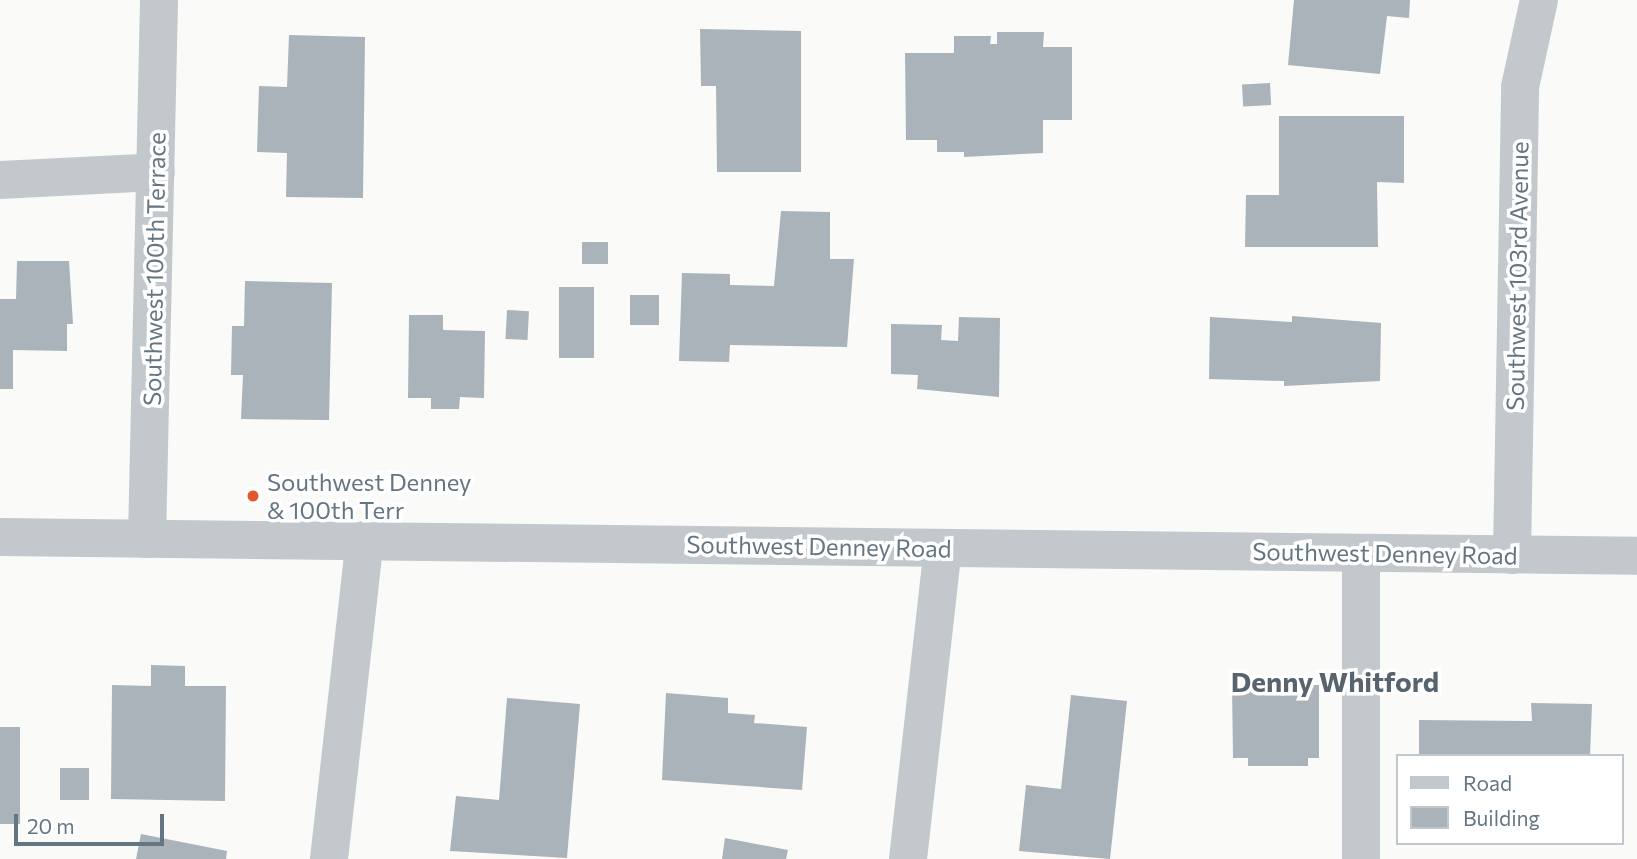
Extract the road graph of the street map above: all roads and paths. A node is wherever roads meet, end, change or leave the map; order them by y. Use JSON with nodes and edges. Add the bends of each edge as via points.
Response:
{"nodes":[{"id":1,"x":159,"y":0,"type":"edge"},
{"id":2,"x":1539,"y":0,"type":"edge"},
{"id":3,"x":156,"y":172,"type":"junction"},
{"id":4,"x":0,"y":180,"type":"edge"},
{"id":5,"x":0,"y":537,"type":"edge"},
{"id":6,"x":147,"y":539,"type":"junction"},
{"id":7,"x":365,"y":540,"type":"junction"},
{"id":8,"x":943,"y":548,"type":"junction"},
{"id":9,"x":1361,"y":554,"type":"junction"},
{"id":10,"x":1513,"y":555,"type":"junction"},
{"id":11,"x":1637,"y":556,"type":"edge"},
{"id":12,"x":329,"y":859,"type":"edge"},
{"id":13,"x":908,"y":859,"type":"edge"},
{"id":14,"x":1361,"y":859,"type":"edge"}],
"edges":[{"from":1,"to":3,"type":"street","name":"Southwest 100th Terrace"},
{"from":2,"to":10,"type":"street","name":"Southwest 103rd Avenue","via":[[1520,87]]},
{"from":3,"to":4,"type":"street"},
{"from":3,"to":6,"type":"street","name":"Southwest 100th Terrace"},
{"from":5,"to":6,"type":"street","name":"Southwest Denney Road"},
{"from":6,"to":7,"type":"street","name":"Southwest Denney Road"},
{"from":7,"to":8,"type":"street","name":"Southwest Denney Road"},
{"from":7,"to":12,"type":"street"},
{"from":8,"to":9,"type":"street","name":"Southwest Denney Road"},
{"from":8,"to":13,"type":"street"},
{"from":9,"to":10,"type":"street","name":"Southwest Denney Road"},
{"from":9,"to":14,"type":"street"},
{"from":10,"to":11,"type":"street","name":"Southwest Denney Road"}]}
